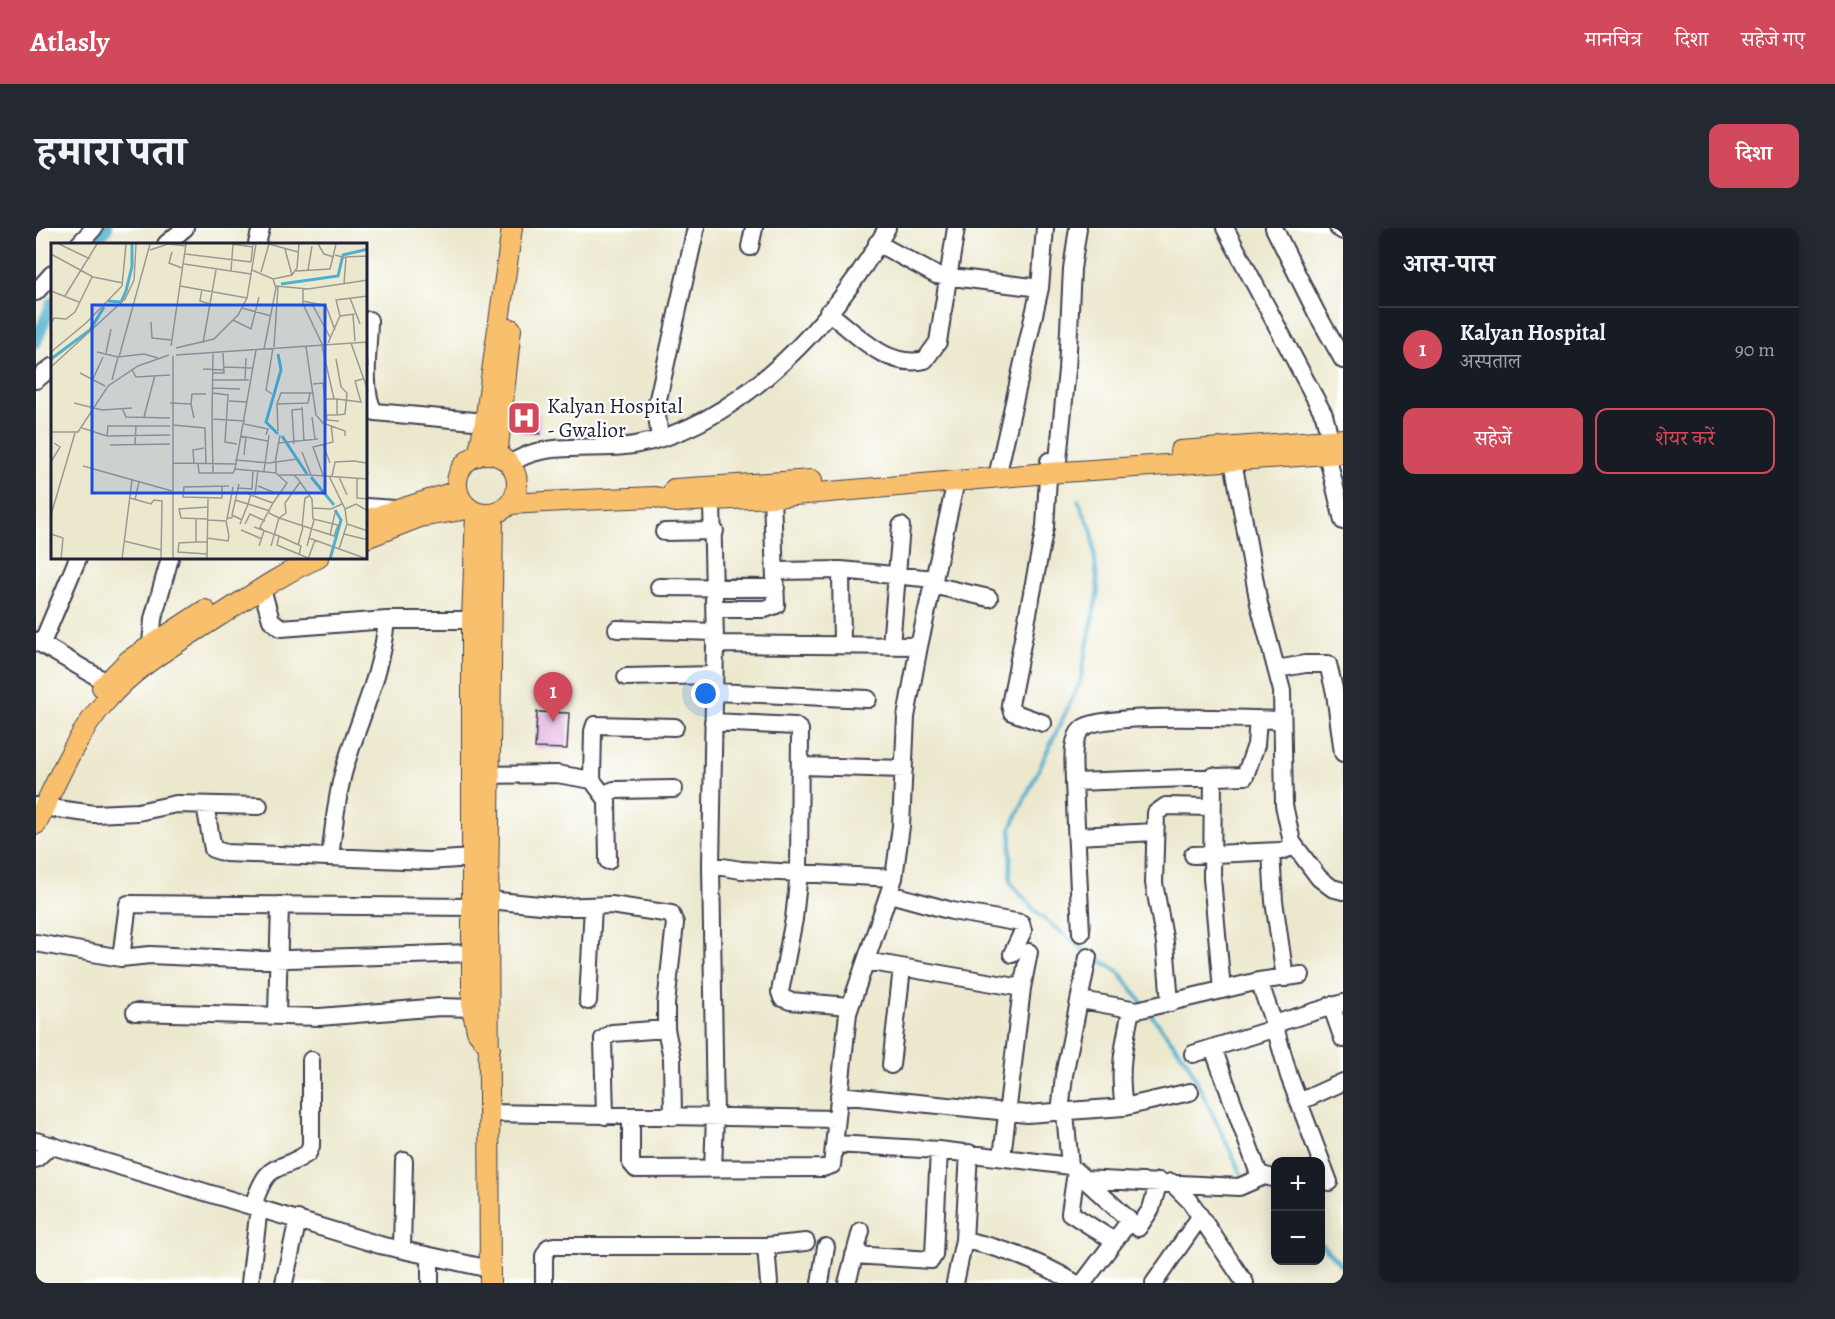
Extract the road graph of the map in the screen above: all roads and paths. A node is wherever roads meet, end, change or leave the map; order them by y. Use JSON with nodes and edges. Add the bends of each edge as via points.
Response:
{"nodes":[{"id":1,"x":94,"y":228,"type":"edge"},
{"id":2,"x":184,"y":228,"type":"edge"},
{"id":3,"x":261,"y":228,"type":"edge"},
{"id":4,"x":512,"y":228,"type":"edge"},
{"id":5,"x":525,"y":228,"type":"edge"},
{"id":6,"x":696,"y":228,"type":"edge"},
{"id":7,"x":754,"y":228,"type":"edge"},
{"id":8,"x":887,"y":228,"type":"edge"},
{"id":9,"x":956,"y":228,"type":"edge"},
{"id":10,"x":1045,"y":228,"type":"edge"},
{"id":11,"x":1078,"y":228,"type":"edge"},
{"id":12,"x":1225,"y":228,"type":"edge"},
{"id":13,"x":1274,"y":228,"type":"edge"},
{"id":14,"x":80,"y":243,"type":"edge"},
{"id":15,"x":167,"y":243,"type":"edge"},
{"id":16,"x":257,"y":243,"type":"edge"},
{"id":17,"x":877,"y":243,"type":"junction"},
{"id":18,"x":750,"y":248,"type":"dead end"},
{"id":19,"x":51,"y":275,"type":"edge"},
{"id":20,"x":948,"y":277,"type":"junction"},
{"id":21,"x":1040,"y":288,"type":"junction"},
{"id":22,"x":36,"y":292,"type":"edge"},
{"id":23,"x":828,"y":312,"type":"junction"},
{"id":24,"x":369,"y":320,"type":"dead end"},
{"id":25,"x":1343,"y":360,"type":"edge"},
{"id":26,"x":51,"y":368,"type":"edge"},
{"id":27,"x":36,"y":380,"type":"edge"},
{"id":28,"x":485,"y":422,"type":"junction"},
{"id":29,"x":660,"y":438,"type":"junction"},
{"id":30,"x":1335,"y":448,"type":"edge"},
{"id":31,"x":495,"y":459,"type":"junction"},
{"id":32,"x":1233,"y":461,"type":"junction"},
{"id":33,"x":1052,"y":464,"type":"junction"},
{"id":34,"x":999,"y":472,"type":"junction"},
{"id":35,"x":956,"y":481,"type":"junction"},
{"id":36,"x":457,"y":490,"type":"junction"},
{"id":37,"x":655,"y":497,"type":"junction"},
{"id":38,"x":772,"y":497,"type":"junction"},
{"id":39,"x":712,"y":500,"type":"junction"},
{"id":40,"x":368,"y":507,"type":"edge"},
{"id":41,"x":487,"y":510,"type":"junction"},
{"id":42,"x":401,"y":515,"type":"junction"},
{"id":43,"x":368,"y":520,"type":"edge"},
{"id":44,"x":1343,"y":520,"type":"edge"},
{"id":45,"x":901,"y":526,"type":"dead end"},
{"id":46,"x":715,"y":531,"type":"junction"},
{"id":47,"x":664,"y":532,"type":"dead end"},
{"id":48,"x":368,"y":537,"type":"edge"},
{"id":49,"x":77,"y":560,"type":"edge"},
{"id":50,"x":169,"y":560,"type":"edge"},
{"id":51,"x":287,"y":560,"type":"edge"},
{"id":52,"x":313,"y":560,"type":"edge"},
{"id":53,"x":841,"y":570,"type":"junction"},
{"id":54,"x":896,"y":575,"type":"junction"},
{"id":55,"x":776,"y":580,"type":"junction"},
{"id":56,"x":933,"y":582,"type":"junction"},
{"id":57,"x":659,"y":587,"type":"dead end"},
{"id":58,"x":715,"y":587,"type":"junction"},
{"id":59,"x":262,"y":589,"type":"junction"},
{"id":60,"x":989,"y":598,"type":"dead end"},
{"id":61,"x":715,"y":609,"type":"junction"},
{"id":62,"x":387,"y":620,"type":"junction"},
{"id":63,"x":472,"y":620,"type":"junction"},
{"id":64,"x":617,"y":629,"type":"dead end"},
{"id":65,"x":715,"y":638,"type":"junction"},
{"id":66,"x":39,"y":642,"type":"edge"},
{"id":67,"x":151,"y":645,"type":"junction"},
{"id":68,"x":842,"y":645,"type":"junction"},
{"id":69,"x":891,"y":646,"type":"junction"},
{"id":70,"x":919,"y":646,"type":"junction"},
{"id":71,"x":1277,"y":669,"type":"junction"},
{"id":72,"x":626,"y":677,"type":"dead end"},
{"id":73,"x":106,"y":682,"type":"junction"},
{"id":74,"x":714,"y":683,"type":"junction"},
{"id":75,"x":868,"y":699,"type":"dead end"},
{"id":76,"x":1258,"y":719,"type":"junction"},
{"id":77,"x":1282,"y":720,"type":"junction"},
{"id":78,"x":713,"y":722,"type":"junction"},
{"id":79,"x":1043,"y":723,"type":"dead end"},
{"id":80,"x":675,"y":727,"type":"dead end"},
{"id":81,"x":1343,"y":753,"type":"edge"},
{"id":82,"x":801,"y":766,"type":"junction"},
{"id":83,"x":904,"y":769,"type":"junction"},
{"id":84,"x":481,"y":775,"type":"junction"},
{"id":85,"x":1213,"y":776,"type":"junction"},
{"id":86,"x":592,"y":780,"type":"junction"},
{"id":87,"x":1074,"y":782,"type":"junction"},
{"id":88,"x":674,"y":789,"type":"dead end"},
{"id":89,"x":604,"y":794,"type":"junction"},
{"id":90,"x":205,"y":805,"type":"junction"},
{"id":91,"x":259,"y":806,"type":"dead end"},
{"id":92,"x":1211,"y":807,"type":"junction"},
{"id":93,"x":38,"y":809,"type":"edge"},
{"id":94,"x":1155,"y":832,"type":"junction"},
{"id":95,"x":1077,"y":836,"type":"junction"},
{"id":96,"x":1295,"y":846,"type":"junction"},
{"id":97,"x":1271,"y":852,"type":"junction"},
{"id":98,"x":1193,"y":855,"type":"dead end"},
{"id":99,"x":1213,"y":856,"type":"junction"},
{"id":100,"x":330,"y":857,"type":"junction"},
{"id":101,"x":472,"y":858,"type":"junction"},
{"id":102,"x":608,"y":861,"type":"dead end"},
{"id":103,"x":711,"y":865,"type":"junction"},
{"id":104,"x":799,"y":873,"type":"junction"},
{"id":105,"x":892,"y":886,"type":"junction"},
{"id":106,"x":1343,"y":891,"type":"edge"},
{"id":107,"x":480,"y":904,"type":"junction"},
{"id":108,"x":280,"y":905,"type":"junction"},
{"id":109,"x":593,"y":906,"type":"junction"},
{"id":110,"x":1081,"y":933,"type":"dead end"},
{"id":111,"x":36,"y":943,"type":"edge"},
{"id":112,"x":1029,"y":952,"type":"dead end"},
{"id":113,"x":472,"y":953,"type":"junction"},
{"id":114,"x":1012,"y":954,"type":"dead end"},
{"id":115,"x":1088,"y":957,"type":"dead end"},
{"id":116,"x":121,"y":958,"type":"junction"},
{"id":117,"x":278,"y":960,"type":"junction"},
{"id":118,"x":866,"y":962,"type":"junction"},
{"id":119,"x":902,"y":968,"type":"junction"},
{"id":120,"x":1259,"y":981,"type":"junction"},
{"id":121,"x":1022,"y":988,"type":"junction"},
{"id":122,"x":1222,"y":990,"type":"junction"},
{"id":123,"x":588,"y":1000,"type":"dead end"},
{"id":124,"x":1081,"y":1000,"type":"junction"},
{"id":125,"x":1170,"y":1003,"type":"junction"},
{"id":126,"x":1337,"y":1004,"type":"edge"},
{"id":127,"x":849,"y":1006,"type":"junction"},
{"id":128,"x":472,"y":1008,"type":"junction"},
{"id":129,"x":1139,"y":1010,"type":"junction"},
{"id":130,"x":135,"y":1012,"type":"dead end"},
{"id":131,"x":277,"y":1014,"type":"junction"},
{"id":132,"x":1275,"y":1026,"type":"junction"},
{"id":133,"x":666,"y":1029,"type":"junction"},
{"id":134,"x":1343,"y":1039,"type":"edge"},
{"id":135,"x":490,"y":1048,"type":"junction"},
{"id":136,"x":1213,"y":1048,"type":"junction"},
{"id":137,"x":1193,"y":1054,"type":"dead end"},
{"id":138,"x":311,"y":1060,"type":"dead end"},
{"id":139,"x":891,"y":1065,"type":"dead end"},
{"id":140,"x":1343,"y":1082,"type":"edge"},
{"id":141,"x":1190,"y":1092,"type":"dead end"},
{"id":142,"x":839,"y":1095,"type":"junction"},
{"id":143,"x":1299,"y":1102,"type":"junction"},
{"id":144,"x":1124,"y":1107,"type":"junction"},
{"id":145,"x":1007,"y":1112,"type":"junction"},
{"id":146,"x":488,"y":1113,"type":"junction"},
{"id":147,"x":1063,"y":1113,"type":"junction"},
{"id":148,"x":605,"y":1116,"type":"junction"},
{"id":149,"x":631,"y":1116,"type":"junction"},
{"id":150,"x":673,"y":1117,"type":"junction"},
{"id":151,"x":715,"y":1117,"type":"junction"},
{"id":152,"x":837,"y":1119,"type":"junction"},
{"id":153,"x":43,"y":1143,"type":"edge"},
{"id":154,"x":835,"y":1144,"type":"junction"},
{"id":155,"x":939,"y":1150,"type":"junction"},
{"id":156,"x":969,"y":1153,"type":"junction"},
{"id":157,"x":1002,"y":1157,"type":"junction"},
{"id":158,"x":36,"y":1159,"type":"edge"},
{"id":159,"x":404,"y":1161,"type":"dead end"},
{"id":160,"x":713,"y":1169,"type":"junction"},
{"id":161,"x":1076,"y":1172,"type":"junction"},
{"id":162,"x":1269,"y":1178,"type":"edge"},
{"id":163,"x":1165,"y":1182,"type":"junction"},
{"id":164,"x":1331,"y":1183,"type":"edge"},
{"id":165,"x":256,"y":1206,"type":"junction"},
{"id":166,"x":1200,"y":1217,"type":"junction"},
{"id":167,"x":298,"y":1219,"type":"junction"},
{"id":168,"x":1138,"y":1228,"type":"dead end"},
{"id":169,"x":861,"y":1231,"type":"dead end"},
{"id":170,"x":964,"y":1240,"type":"junction"},
{"id":171,"x":1114,"y":1241,"type":"junction"},
{"id":172,"x":806,"y":1242,"type":"dead end"},
{"id":173,"x":766,"y":1246,"type":"junction"},
{"id":174,"x":826,"y":1247,"type":"dead end"},
{"id":175,"x":402,"y":1250,"type":"junction"},
{"id":176,"x":854,"y":1255,"type":"junction"},
{"id":177,"x":430,"y":1256,"type":"junction"},
{"id":178,"x":490,"y":1276,"type":"edge"},
{"id":179,"x":250,"y":1283,"type":"edge"},
{"id":180,"x":284,"y":1283,"type":"edge"},
{"id":181,"x":430,"y":1283,"type":"edge"},
{"id":182,"x":544,"y":1283,"type":"edge"},
{"id":183,"x":769,"y":1283,"type":"edge"},
{"id":184,"x":820,"y":1283,"type":"edge"},
{"id":185,"x":847,"y":1283,"type":"edge"},
{"id":186,"x":955,"y":1283,"type":"edge"},
{"id":187,"x":1075,"y":1283,"type":"edge"},
{"id":188,"x":1083,"y":1283,"type":"edge"},
{"id":189,"x":1154,"y":1283,"type":"edge"},
{"id":190,"x":1245,"y":1283,"type":"edge"}],
"edges":[{"from":1,"to":14,"type":"street"},
{"from":2,"to":15,"type":"street"},
{"from":3,"to":16,"type":"street"},
{"from":4,"to":28,"type":"main road"},
{"from":5,"to":31,"type":"main road"},
{"from":6,"to":29,"type":"street","via":[[656,408]]},
{"from":7,"to":18,"type":"street"},
{"from":8,"to":17,"type":"street"},
{"from":9,"to":20,"type":"street"},
{"from":10,"to":21,"type":"street"},
{"from":11,"to":33,"type":"street","via":[[1067,370]]},
{"from":12,"to":30,"type":"street","via":[[1324,415]]},
{"from":13,"to":25,"type":"street"},
{"from":17,"to":20,"type":"street","via":[[936,275]]},
{"from":17,"to":23,"type":"street"},
{"from":19,"to":22,"type":"street"},
{"from":20,"to":21,"type":"street"},
{"from":20,"to":23,"type":"street","via":[[938,342],[925,360],[913,363],[890,359]]},
{"from":21,"to":34,"type":"street"},
{"from":23,"to":29,"type":"street","via":[[800,346],[717,414],[692,428]]},
{"from":24,"to":28,"type":"street","via":[[368,392],[369,405],[375,412]]},
{"from":26,"to":27,"type":"street"},
{"from":28,"to":31,"type":"main road"},
{"from":29,"to":31,"type":"street","via":[[633,445],[572,448]]},
{"from":30,"to":32,"type":"main road"},
{"from":30,"to":33,"type":"main road"},
{"from":30,"to":44,"type":"street"},
{"from":31,"to":36,"type":"main road","via":[[470,459],[459,473]]},
{"from":31,"to":41,"type":"main road","via":[[514,472],[516,489]]},
{"from":32,"to":33,"type":"main road"},
{"from":32,"to":71,"type":"street","via":[[1259,604]]},
{"from":33,"to":34,"type":"main road"},
{"from":33,"to":79,"type":"street","via":[[1045,527],[1010,705],[1016,715]]},
{"from":34,"to":35,"type":"main road"},
{"from":34,"to":37,"type":"main road","via":[[675,489]]},
{"from":35,"to":38,"type":"main road"},
{"from":35,"to":56,"type":"street"},
{"from":36,"to":41,"type":"main road"},
{"from":36,"to":42,"type":"main road"},
{"from":37,"to":39,"type":"main road","via":[[676,502]]},
{"from":37,"to":41,"type":"main road"},
{"from":38,"to":39,"type":"main road"},
{"from":38,"to":55,"type":"street"},
{"from":39,"to":46,"type":"street"},
{"from":40,"to":42,"type":"street"},
{"from":41,"to":42,"type":"main road"},
{"from":41,"to":63,"type":"main road"},
{"from":41,"to":84,"type":"main road"},
{"from":42,"to":43,"type":"main road"},
{"from":42,"to":48,"type":"main road"},
{"from":45,"to":54,"type":"street"},
{"from":46,"to":47,"type":"street"},
{"from":46,"to":58,"type":"street"},
{"from":49,"to":66,"type":"street"},
{"from":50,"to":67,"type":"street","via":[[153,619]]},
{"from":51,"to":67,"type":"main road"},
{"from":52,"to":59,"type":"main road"},
{"from":53,"to":54,"type":"street"},
{"from":53,"to":55,"type":"street"},
{"from":53,"to":68,"type":"street"},
{"from":54,"to":56,"type":"street"},
{"from":54,"to":69,"type":"street"},
{"from":55,"to":58,"type":"street"},
{"from":55,"to":61,"type":"street","via":[[774,608]]},
{"from":56,"to":60,"type":"street"},
{"from":56,"to":70,"type":"street"},
{"from":57,"to":58,"type":"street"},
{"from":58,"to":61,"type":"street"},
{"from":59,"to":62,"type":"street","via":[[271,621],[281,628]]},
{"from":59,"to":93,"type":"main road","via":[[150,662],[106,700]]},
{"from":61,"to":65,"type":"street"},
{"from":62,"to":63,"type":"street"},
{"from":62,"to":100,"type":"street","via":[[370,699],[344,772]]},
{"from":63,"to":84,"type":"main road"},
{"from":64,"to":65,"type":"street"},
{"from":65,"to":68,"type":"street"},
{"from":65,"to":74,"type":"street"},
{"from":66,"to":73,"type":"street"},
{"from":67,"to":73,"type":"main road"},
{"from":68,"to":69,"type":"street"},
{"from":69,"to":70,"type":"street"},
{"from":70,"to":83,"type":"street","via":[[906,717]]},
{"from":71,"to":77,"type":"street"},
{"from":71,"to":81,"type":"street","via":[[1328,664]]},
{"from":72,"to":74,"type":"street"},
{"from":73,"to":93,"type":"main road","via":[[66,736]]},
{"from":74,"to":75,"type":"street"},
{"from":74,"to":78,"type":"street"},
{"from":76,"to":77,"type":"street"},
{"from":76,"to":85,"type":"street","via":[[1256,745],[1245,776]]},
{"from":76,"to":87,"type":"street","via":[[1093,722],[1076,737]]},
{"from":77,"to":96,"type":"street","via":[[1284,805]]},
{"from":78,"to":82,"type":"street","via":[[795,726],[801,734]]},
{"from":78,"to":103,"type":"street"},
{"from":80,"to":86,"type":"street","via":[[595,725]]},
{"from":82,"to":83,"type":"street"},
{"from":82,"to":104,"type":"street"},
{"from":83,"to":105,"type":"street"},
{"from":84,"to":86,"type":"street","via":[[557,774]]},
{"from":84,"to":101,"type":"main road"},
{"from":84,"to":107,"type":"main road"},
{"from":85,"to":87,"type":"street"},
{"from":85,"to":92,"type":"street"},
{"from":86,"to":89,"type":"street"},
{"from":87,"to":95,"type":"street"},
{"from":88,"to":89,"type":"street","via":[[614,790]]},
{"from":89,"to":102,"type":"street"},
{"from":90,"to":91,"type":"street"},
{"from":90,"to":93,"type":"street","via":[[176,804],[138,812],[94,814]]},
{"from":90,"to":100,"type":"street","via":[[213,849],[226,853]]},
{"from":92,"to":94,"type":"street","via":[[1162,807],[1156,813]]},
{"from":92,"to":99,"type":"street"},
{"from":94,"to":95,"type":"street"},
{"from":94,"to":125,"type":"street","via":[[1155,883]]},
{"from":95,"to":110,"type":"street"},
{"from":96,"to":97,"type":"street"},
{"from":96,"to":106,"type":"street","via":[[1319,878]]},
{"from":97,"to":99,"type":"street"},
{"from":97,"to":120,"type":"street","via":[[1274,901],[1293,976]]},
{"from":98,"to":99,"type":"street"},
{"from":99,"to":122,"type":"street"},
{"from":100,"to":101,"type":"street","via":[[428,861]]},
{"from":101,"to":107,"type":"main road"},
{"from":103,"to":104,"type":"street"},
{"from":103,"to":151,"type":"street"},
{"from":104,"to":105,"type":"street"},
{"from":104,"to":127,"type":"street","via":[[780,984],[782,998]]},
{"from":105,"to":114,"type":"street","via":[[952,911],[1021,923],[1023,931]]},
{"from":105,"to":118,"type":"street"},
{"from":107,"to":108,"type":"street"},
{"from":107,"to":109,"type":"street"},
{"from":107,"to":113,"type":"main road"},
{"from":107,"to":135,"type":"main road"},
{"from":108,"to":116,"type":"street","via":[[128,904]]},
{"from":108,"to":117,"type":"street"},
{"from":109,"to":123,"type":"street"},
{"from":109,"to":133,"type":"street","via":[[666,911],[674,918]]},
{"from":111,"to":116,"type":"street"},
{"from":112,"to":121,"type":"street"},
{"from":113,"to":117,"type":"street"},
{"from":113,"to":128,"type":"main road"},
{"from":115,"to":124,"type":"street"},
{"from":116,"to":117,"type":"street","via":[[150,955]]},
{"from":117,"to":131,"type":"street"},
{"from":118,"to":119,"type":"street"},
{"from":118,"to":127,"type":"street"},
{"from":119,"to":121,"type":"street"},
{"from":119,"to":139,"type":"street"},
{"from":120,"to":122,"type":"street"},
{"from":120,"to":132,"type":"street"},
{"from":121,"to":145,"type":"street"},
{"from":122,"to":125,"type":"street"},
{"from":124,"to":129,"type":"street"},
{"from":124,"to":147,"type":"street","via":[[1064,1075]]},
{"from":125,"to":129,"type":"street"},
{"from":126,"to":132,"type":"street"},
{"from":126,"to":134,"type":"street"},
{"from":127,"to":142,"type":"street"},
{"from":128,"to":131,"type":"street","via":[[429,1007],[320,1017]]},
{"from":128,"to":135,"type":"main road","via":[[477,1031]]},
{"from":129,"to":144,"type":"street","via":[[1121,1062]]},
{"from":130,"to":131,"type":"street"},
{"from":132,"to":136,"type":"street"},
{"from":132,"to":143,"type":"street"},
{"from":133,"to":148,"type":"street","via":[[612,1033],[603,1039]]},
{"from":133,"to":150,"type":"street","via":[[672,1058]]},
{"from":135,"to":146,"type":"main road"},
{"from":136,"to":137,"type":"street"},
{"from":136,"to":162,"type":"street","via":[[1255,1167]]},
{"from":138,"to":165,"type":"street","via":[[309,1153],[266,1174]]},
{"from":140,"to":143,"type":"street"},
{"from":141,"to":144,"type":"street"},
{"from":142,"to":145,"type":"street"},
{"from":142,"to":152,"type":"street"},
{"from":143,"to":164,"type":"street"},
{"from":144,"to":147,"type":"street"},
{"from":145,"to":147,"type":"street"},
{"from":145,"to":157,"type":"street"},
{"from":146,"to":148,"type":"street"},
{"from":146,"to":178,"type":"main road"},
{"from":147,"to":161,"type":"street"},
{"from":148,"to":149,"type":"street"},
{"from":149,"to":150,"type":"street"},
{"from":149,"to":160,"type":"street","via":[[631,1163],[636,1169]]},
{"from":150,"to":151,"type":"street"},
{"from":151,"to":152,"type":"street"},
{"from":151,"to":160,"type":"street"},
{"from":152,"to":154,"type":"street"},
{"from":153,"to":158,"type":"street"},
{"from":153,"to":165,"type":"street"},
{"from":154,"to":155,"type":"street"},
{"from":154,"to":160,"type":"street","via":[[832,1165],[826,1168]]},
{"from":155,"to":156,"type":"street"},
{"from":155,"to":176,"type":"street","via":[[931,1260]]},
{"from":156,"to":157,"type":"street"},
{"from":156,"to":170,"type":"street"},
{"from":157,"to":161,"type":"street"},
{"from":159,"to":175,"type":"street"},
{"from":161,"to":163,"type":"street"},
{"from":161,"to":171,"type":"street","via":[[1070,1213]]},
{"from":161,"to":171,"type":"street","via":[[1126,1214],[1128,1223]]},
{"from":162,"to":163,"type":"street","via":[[1239,1187]]},
{"from":163,"to":166,"type":"street","via":[[1190,1201]]},
{"from":163,"to":168,"type":"street"},
{"from":165,"to":167,"type":"street"},
{"from":165,"to":179,"type":"street"},
{"from":166,"to":189,"type":"street"},
{"from":166,"to":190,"type":"street"},
{"from":167,"to":175,"type":"street"},
{"from":167,"to":180,"type":"street"},
{"from":169,"to":176,"type":"street"},
{"from":170,"to":186,"type":"street"},
{"from":170,"to":187,"type":"street","via":[[1020,1256]]},
{"from":171,"to":188,"type":"street"},
{"from":172,"to":173,"type":"street"},
{"from":173,"to":182,"type":"street","via":[[554,1246],[544,1256]]},
{"from":173,"to":183,"type":"street"},
{"from":174,"to":184,"type":"street"},
{"from":175,"to":177,"type":"street"},
{"from":176,"to":185,"type":"street"},
{"from":177,"to":178,"type":"street"},
{"from":177,"to":181,"type":"street"}]}
